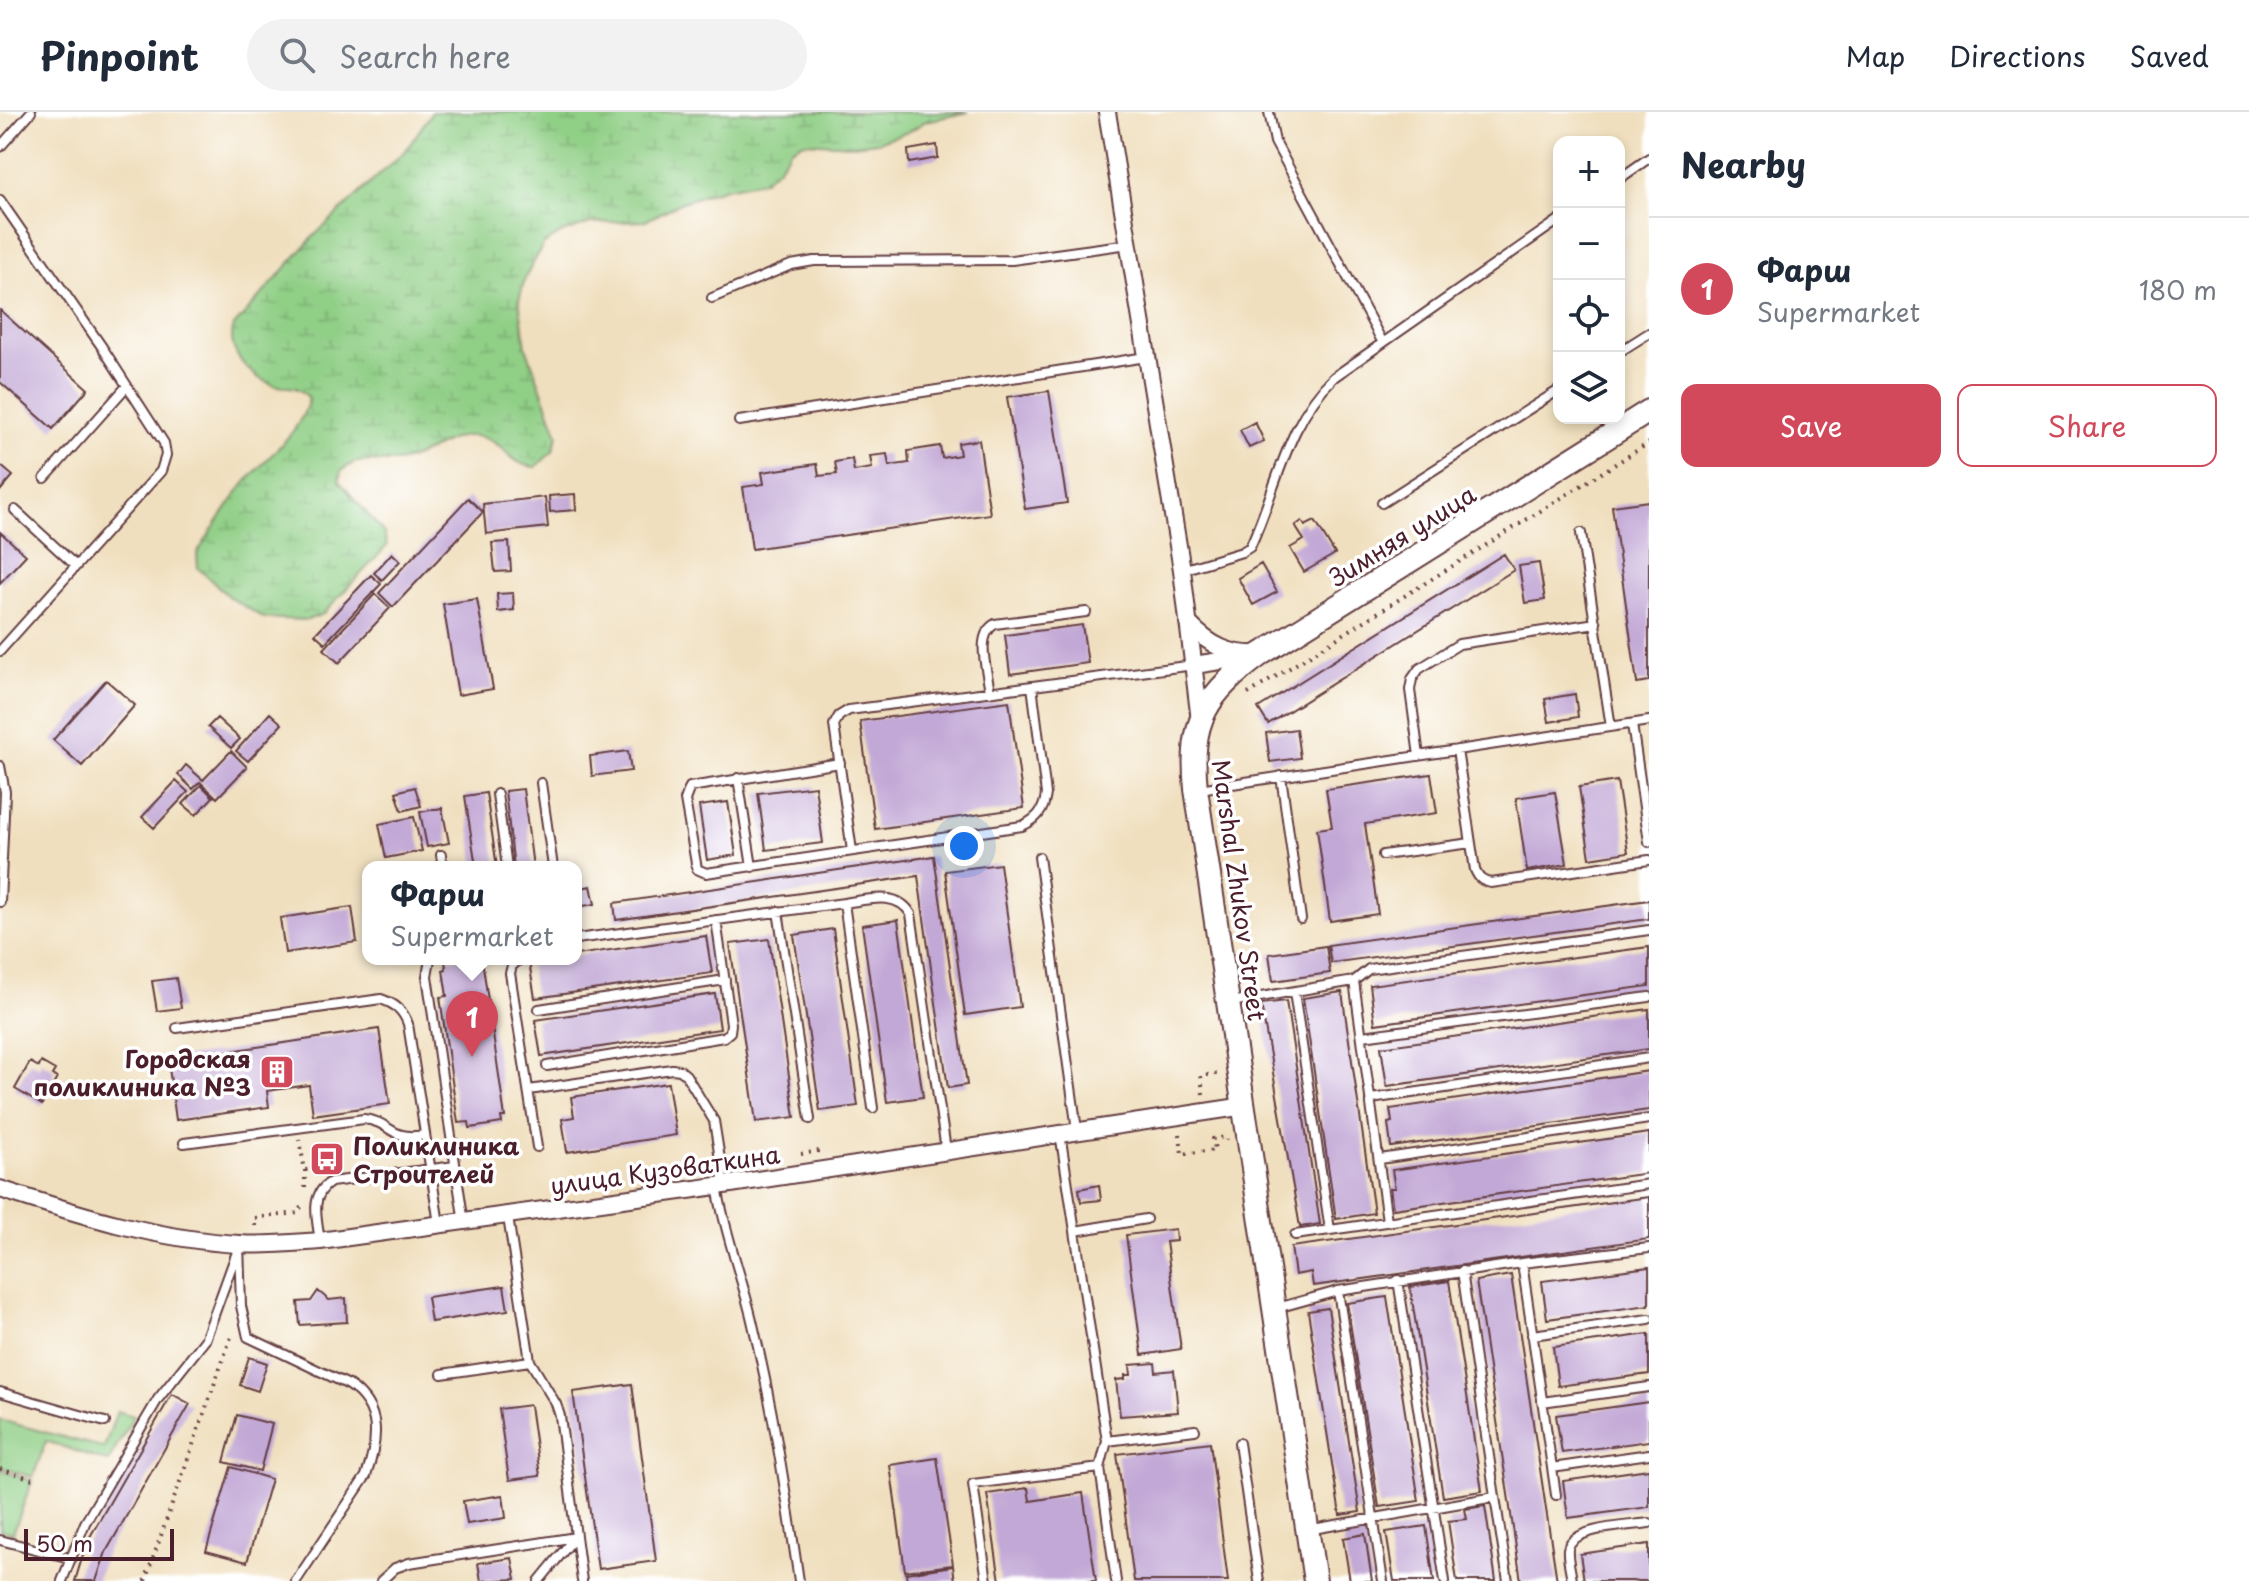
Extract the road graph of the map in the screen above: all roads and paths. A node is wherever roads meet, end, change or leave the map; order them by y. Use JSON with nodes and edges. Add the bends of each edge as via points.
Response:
{"nodes":[{"id":1,"x":31,"y":112,"type":"edge"},
{"id":2,"x":1107,"y":112,"type":"edge"},
{"id":3,"x":1269,"y":112,"type":"edge"},
{"id":4,"x":0,"y":147,"type":"edge"},
{"id":5,"x":1649,"y":158,"type":"edge"},
{"id":6,"x":1625,"y":175,"type":"edge"},
{"id":7,"x":0,"y":200,"type":"edge"},
{"id":8,"x":1553,"y":224,"type":"edge"},
{"id":9,"x":1129,"y":244,"type":"junction"},
{"id":10,"x":712,"y":298,"type":"dead end"},
{"id":11,"x":1649,"y":333,"type":"edge"},
{"id":12,"x":1383,"y":343,"type":"junction"},
{"id":13,"x":1625,"y":348,"type":"edge"},
{"id":14,"x":1147,"y":357,"type":"junction"},
{"id":15,"x":127,"y":386,"type":"junction"},
{"id":16,"x":1553,"y":394,"type":"edge"},
{"id":17,"x":1649,"y":411,"type":"edge"},
{"id":18,"x":739,"y":421,"type":"dead end"},
{"id":19,"x":1649,"y":443,"type":"edge"},
{"id":20,"x":45,"y":478,"type":"dead end"},
{"id":21,"x":1382,"y":503,"type":"dead end"},
{"id":22,"x":15,"y":510,"type":"dead end"},
{"id":23,"x":1581,"y":533,"type":"dead end"},
{"id":24,"x":76,"y":566,"type":"junction"},
{"id":25,"x":1182,"y":570,"type":"junction"},
{"id":26,"x":1086,"y":612,"type":"dead end"},
{"id":27,"x":1188,"y":623,"type":"junction"},
{"id":28,"x":1596,"y":623,"type":"junction"},
{"id":29,"x":0,"y":651,"type":"edge"},
{"id":30,"x":1261,"y":654,"type":"junction"},
{"id":31,"x":1194,"y":665,"type":"junction"},
{"id":32,"x":1032,"y":686,"type":"junction"},
{"id":33,"x":990,"y":692,"type":"junction"},
{"id":34,"x":1239,"y":701,"type":"dead end"},
{"id":35,"x":1200,"y":721,"type":"junction"},
{"id":36,"x":1649,"y":721,"type":"edge"},
{"id":37,"x":1632,"y":724,"type":"junction"},
{"id":38,"x":1611,"y":727,"type":"junction"},
{"id":39,"x":1457,"y":750,"type":"junction"},
{"id":40,"x":1419,"y":756,"type":"junction"},
{"id":41,"x":840,"y":763,"type":"junction"},
{"id":42,"x":0,"y":766,"type":"edge"},
{"id":43,"x":1281,"y":776,"type":"junction"},
{"id":44,"x":738,"y":778,"type":"junction"},
{"id":45,"x":541,"y":783,"type":"dead end"},
{"id":46,"x":1196,"y":789,"type":"junction"},
{"id":47,"x":497,"y":794,"type":"dead end"},
{"id":48,"x":1649,"y":842,"type":"edge"},
{"id":49,"x":1471,"y":843,"type":"junction"},
{"id":50,"x":852,"y":851,"type":"junction"},
{"id":51,"x":441,"y":855,"type":"dead end"},
{"id":52,"x":1383,"y":855,"type":"dead end"},
{"id":53,"x":1039,"y":857,"type":"dead end"},
{"id":54,"x":1649,"y":860,"type":"edge"},
{"id":55,"x":442,"y":861,"type":"edge"},
{"id":56,"x":506,"y":861,"type":"edge"},
{"id":57,"x":552,"y":861,"type":"edge"},
{"id":58,"x":752,"y":867,"type":"junction"},
{"id":59,"x":0,"y":902,"type":"edge"},
{"id":60,"x":844,"y":903,"type":"junction"},
{"id":61,"x":778,"y":911,"type":"junction"},
{"id":62,"x":1301,"y":919,"type":"dead end"},
{"id":63,"x":716,"y":920,"type":"junction"},
{"id":64,"x":1649,"y":930,"type":"edge"},
{"id":65,"x":582,"y":938,"type":"edge"},
{"id":66,"x":429,"y":965,"type":"edge"},
{"id":67,"x":513,"y":965,"type":"edge"},
{"id":68,"x":725,"y":980,"type":"junction"},
{"id":69,"x":1354,"y":981,"type":"junction"},
{"id":70,"x":1294,"y":992,"type":"junction"},
{"id":71,"x":1649,"y":997,"type":"edge"},
{"id":72,"x":1228,"y":1002,"type":"junction"},
{"id":73,"x":539,"y":1009,"type":"dead end"},
{"id":74,"x":177,"y":1028,"type":"dead end"},
{"id":75,"x":1363,"y":1036,"type":"junction"},
{"id":76,"x":1649,"y":1058,"type":"edge"},
{"id":77,"x":547,"y":1066,"type":"dead end"},
{"id":78,"x":529,"y":1090,"type":"junction"},
{"id":79,"x":1371,"y":1099,"type":"junction"},
{"id":80,"x":1245,"y":1106,"type":"junction"},
{"id":81,"x":873,"y":1108,"type":"dead end"},
{"id":82,"x":1178,"y":1115,"type":"junction"},
{"id":83,"x":810,"y":1119,"type":"dead end"},
{"id":84,"x":1649,"y":1119,"type":"edge"},
{"id":85,"x":297,"y":1128,"type":"junction"},
{"id":86,"x":1068,"y":1131,"type":"junction"},
{"id":87,"x":425,"y":1135,"type":"junction"},
{"id":88,"x":1226,"y":1137,"type":"dead end"},
{"id":89,"x":184,"y":1143,"type":"dead end"},
{"id":90,"x":537,"y":1147,"type":"dead end"},
{"id":91,"x":946,"y":1150,"type":"junction"},
{"id":92,"x":830,"y":1153,"type":"dead end"},
{"id":93,"x":795,"y":1157,"type":"dead end"},
{"id":94,"x":1380,"y":1159,"type":"junction"},
{"id":95,"x":336,"y":1166,"type":"dead end"},
{"id":96,"x":455,"y":1166,"type":"junction"},
{"id":97,"x":305,"y":1170,"type":"junction"},
{"id":98,"x":431,"y":1170,"type":"junction"},
{"id":99,"x":1649,"y":1184,"type":"edge"},
{"id":100,"x":720,"y":1186,"type":"junction"},
{"id":101,"x":0,"y":1189,"type":"edge"},
{"id":102,"x":508,"y":1217,"type":"junction"},
{"id":103,"x":1146,"y":1219,"type":"dead end"},
{"id":104,"x":1387,"y":1221,"type":"junction"},
{"id":105,"x":464,"y":1223,"type":"junction"},
{"id":106,"x":440,"y":1227,"type":"junction"},
{"id":107,"x":1330,"y":1230,"type":"junction"},
{"id":108,"x":1075,"y":1231,"type":"junction"},
{"id":109,"x":1295,"y":1235,"type":"dead end"},
{"id":110,"x":320,"y":1241,"type":"junction"},
{"id":111,"x":247,"y":1244,"type":"junction"},
{"id":112,"x":1649,"y":1248,"type":"edge"},
{"id":113,"x":1522,"y":1263,"type":"junction"},
{"id":114,"x":1462,"y":1271,"type":"junction"},
{"id":115,"x":1398,"y":1280,"type":"junction"},
{"id":116,"x":1338,"y":1291,"type":"junction"},
{"id":117,"x":241,"y":1306,"type":"junction"},
{"id":118,"x":1273,"y":1309,"type":"junction"},
{"id":119,"x":1649,"y":1319,"type":"edge"},
{"id":120,"x":1532,"y":1335,"type":"junction"},
{"id":121,"x":530,"y":1361,"type":"junction"},
{"id":122,"x":442,"y":1374,"type":"dead end"},
{"id":123,"x":1649,"y":1387,"type":"edge"},
{"id":124,"x":0,"y":1392,"type":"edge"},
{"id":125,"x":1542,"y":1402,"type":"junction"},
{"id":126,"x":105,"y":1422,"type":"dead end"},
{"id":127,"x":1195,"y":1430,"type":"dead end"},
{"id":128,"x":1107,"y":1441,"type":"junction"},
{"id":129,"x":1239,"y":1443,"type":"dead end"},
{"id":130,"x":1649,"y":1454,"type":"edge"},
{"id":131,"x":1100,"y":1468,"type":"junction"},
{"id":132,"x":1552,"y":1468,"type":"junction"},
{"id":133,"x":0,"y":1469,"type":"edge"},
{"id":134,"x":33,"y":1479,"type":"dead end"},
{"id":135,"x":1556,"y":1495,"type":"dead end"},
{"id":136,"x":1495,"y":1497,"type":"junction"},
{"id":137,"x":1435,"y":1510,"type":"junction"},
{"id":138,"x":1374,"y":1520,"type":"junction"},
{"id":139,"x":1649,"y":1523,"type":"edge"},
{"id":140,"x":1307,"y":1530,"type":"junction"},
{"id":141,"x":576,"y":1537,"type":"junction"},
{"id":142,"x":0,"y":1540,"type":"edge"},
{"id":143,"x":70,"y":1558,"type":"junction"},
{"id":144,"x":62,"y":1581,"type":"edge"},
{"id":145,"x":145,"y":1581,"type":"edge"},
{"id":146,"x":296,"y":1581,"type":"edge"},
{"id":147,"x":381,"y":1581,"type":"edge"},
{"id":148,"x":539,"y":1581,"type":"edge"},
{"id":149,"x":582,"y":1581,"type":"edge"},
{"id":150,"x":799,"y":1581,"type":"edge"},
{"id":151,"x":987,"y":1581,"type":"edge"},
{"id":152,"x":1116,"y":1581,"type":"edge"},
{"id":153,"x":1259,"y":1581,"type":"edge"},
{"id":154,"x":1315,"y":1581,"type":"edge"},
{"id":155,"x":1383,"y":1581,"type":"edge"},
{"id":156,"x":1445,"y":1581,"type":"edge"},
{"id":157,"x":1508,"y":1581,"type":"edge"},
{"id":158,"x":1572,"y":1581,"type":"edge"}],
"edges":[{"from":1,"to":4,"type":"lane"},
{"from":2,"to":9,"type":"street","name":"Marshal Zhukov Street"},
{"from":3,"to":12,"type":"lane","via":[[1275,142]]},
{"from":5,"to":6,"type":"lane"},
{"from":7,"to":15,"type":"lane"},
{"from":8,"to":12,"type":"lane"},
{"from":9,"to":10,"type":"lane","via":[[1012,260],[814,261],[791,265]]},
{"from":9,"to":14,"type":"street","name":"Marshal Zhukov Street"},
{"from":11,"to":13,"type":"lane"},
{"from":12,"to":25,"type":"lane","via":[[1334,377],[1312,402],[1289,445],[1250,547]]},
{"from":14,"to":18,"type":"lane"},
{"from":14,"to":25,"type":"street","name":"Marshal Zhukov Street"},
{"from":15,"to":20,"type":"lane"},
{"from":15,"to":24,"type":"lane","via":[[164,443],[166,455],[161,471]]},
{"from":16,"to":21,"type":"lane"},
{"from":17,"to":30,"type":"main road","name":"Зимняя улица"},
{"from":19,"to":34,"type":"path"},
{"from":22,"to":24,"type":"lane"},
{"from":23,"to":28,"type":"lane"},
{"from":24,"to":29,"type":"lane"},
{"from":25,"to":27,"type":"street","name":"Marshal Zhukov Street"},
{"from":26,"to":33,"type":"lane","via":[[989,628],[983,641]]},
{"from":27,"to":30,"type":"street","via":[[1217,648]]},
{"from":27,"to":31,"type":"street","name":"Marshal Zhukov Street"},
{"from":28,"to":38,"type":"lane"},
{"from":28,"to":40,"type":"lane","via":[[1459,644],[1419,669],[1410,690]]},
{"from":30,"to":31,"type":"street"},
{"from":30,"to":35,"type":"main road","name":"Зимняя улица","via":[[1223,684]]},
{"from":31,"to":32,"type":"lane"},
{"from":31,"to":35,"type":"street","name":"Marshal Zhukov Street"},
{"from":32,"to":33,"type":"lane"},
{"from":32,"to":50,"type":"lane","via":[[1046,794],[1033,820],[1022,826]]},
{"from":33,"to":41,"type":"lane","via":[[849,710],[834,725]]},
{"from":35,"to":46,"type":"main road","name":"Marshal Zhukov Street","via":[[1194,753]]},
{"from":36,"to":37,"type":"lane"},
{"from":37,"to":38,"type":"lane"},
{"from":37,"to":48,"type":"lane"},
{"from":38,"to":39,"type":"lane"},
{"from":39,"to":40,"type":"lane"},
{"from":39,"to":49,"type":"lane"},
{"from":40,"to":43,"type":"lane"},
{"from":41,"to":44,"type":"lane"},
{"from":41,"to":50,"type":"lane"},
{"from":42,"to":59,"type":"lane","via":[[5,792]]},
{"from":43,"to":46,"type":"lane"},
{"from":43,"to":62,"type":"lane"},
{"from":44,"to":58,"type":"lane"},
{"from":44,"to":58,"type":"lane","via":[[696,784],[685,793],[694,866],[706,873]]},
{"from":45,"to":57,"type":"lane"},
{"from":46,"to":72,"type":"main road","name":"Marshal Zhukov Street"},
{"from":47,"to":56,"type":"lane"},
{"from":49,"to":52,"type":"lane"},
{"from":49,"to":54,"type":"lane","via":[[1479,878],[1491,883]]},
{"from":50,"to":58,"type":"lane"},
{"from":51,"to":55,"type":"lane"},
{"from":53,"to":86,"type":"lane"},
{"from":60,"to":61,"type":"lane"},
{"from":60,"to":81,"type":"lane"},
{"from":60,"to":91,"type":"lane","via":[[886,898],[898,900],[911,914]]},
{"from":61,"to":63,"type":"lane"},
{"from":61,"to":83,"type":"lane"},
{"from":63,"to":65,"type":"lane"},
{"from":63,"to":68,"type":"lane"},
{"from":64,"to":69,"type":"lane","via":[[1369,969]]},
{"from":66,"to":96,"type":"lane"},
{"from":67,"to":78,"type":"lane","via":[[510,973]]},
{"from":68,"to":73,"type":"lane"},
{"from":68,"to":77,"type":"lane","via":[[731,1024],[724,1037]]},
{"from":69,"to":70,"type":"lane"},
{"from":69,"to":75,"type":"lane"},
{"from":70,"to":72,"type":"lane"},
{"from":70,"to":107,"type":"lane"},
{"from":71,"to":75,"type":"lane"},
{"from":72,"to":80,"type":"main road","name":"Marshal Zhukov Street"},
{"from":74,"to":87,"type":"lane","via":[[381,999],[393,1003],[408,1024]]},
{"from":75,"to":79,"type":"lane"},
{"from":76,"to":79,"type":"lane"},
{"from":78,"to":90,"type":"lane"},
{"from":78,"to":100,"type":"lane","via":[[680,1070],[714,1121]]},
{"from":79,"to":94,"type":"lane"},
{"from":80,"to":82,"type":"street","name":"улица Кузоваткина"},
{"from":80,"to":118,"type":"main road","name":"Marshal Zhukov Street"},
{"from":82,"to":86,"type":"street","name":"улица Кузоваткина"},
{"from":82,"to":88,"type":"path","via":[[1182,1154],[1215,1150],[1213,1139]]},
{"from":84,"to":94,"type":"lane"},
{"from":85,"to":87,"type":"lane","via":[[364,1119],[401,1136]]},
{"from":85,"to":89,"type":"lane"},
{"from":85,"to":97,"type":"path"},
{"from":86,"to":91,"type":"street","name":"улица Кузоваткина"},
{"from":86,"to":108,"type":"lane"},
{"from":87,"to":98,"type":"lane"},
{"from":91,"to":100,"type":"street","name":"улица Кузоваткина"},
{"from":92,"to":93,"type":"path"},
{"from":94,"to":104,"type":"lane"},
{"from":95,"to":97,"type":"path"},
{"from":96,"to":98,"type":"lane"},
{"from":96,"to":105,"type":"lane"},
{"from":97,"to":111,"type":"path","via":[[305,1199],[298,1213],[255,1218]]},
{"from":98,"to":106,"type":"lane"},
{"from":98,"to":110,"type":"lane","via":[[322,1187],[315,1203]]},
{"from":99,"to":104,"type":"lane"},
{"from":100,"to":102,"type":"street","name":"улица Кузоваткина"},
{"from":100,"to":150,"type":"lane","via":[[723,1223],[739,1267],[767,1391]]},
{"from":101,"to":111,"type":"street","name":"улица Кузоваткина","via":[[122,1225],[191,1240]]},
{"from":102,"to":105,"type":"street","name":"улица Кузоваткина"},
{"from":102,"to":121,"type":"lane"},
{"from":103,"to":108,"type":"lane"},
{"from":104,"to":107,"type":"lane"},
{"from":105,"to":106,"type":"street","name":"улица Кузоваткина"},
{"from":106,"to":110,"type":"street","name":"улица Кузоваткина"},
{"from":107,"to":109,"type":"lane"},
{"from":108,"to":128,"type":"lane"},
{"from":110,"to":111,"type":"street","name":"улица Кузоваткина"},
{"from":111,"to":117,"type":"lane"},
{"from":111,"to":143,"type":"lane","via":[[205,1340],[158,1399]]},
{"from":112,"to":113,"type":"lane"},
{"from":113,"to":114,"type":"lane"},
{"from":113,"to":120,"type":"lane"},
{"from":114,"to":115,"type":"lane"},
{"from":114,"to":136,"type":"lane"},
{"from":115,"to":116,"type":"lane"},
{"from":115,"to":137,"type":"lane"},
{"from":116,"to":118,"type":"lane"},
{"from":116,"to":138,"type":"lane"},
{"from":117,"to":145,"type":"path"},
{"from":117,"to":146,"type":"lane","via":[[251,1339],[349,1385],[369,1403],[374,1418],[366,1476]]},
{"from":118,"to":140,"type":"main road","name":"Marshal Zhukov Street"},
{"from":119,"to":120,"type":"lane"},
{"from":120,"to":125,"type":"lane"},
{"from":121,"to":122,"type":"lane"},
{"from":121,"to":141,"type":"lane","via":[[560,1416]]},
{"from":123,"to":125,"type":"lane"},
{"from":124,"to":126,"type":"lane"},
{"from":125,"to":132,"type":"lane"},
{"from":127,"to":128,"type":"lane"},
{"from":128,"to":131,"type":"lane"},
{"from":129,"to":153,"type":"lane"},
{"from":130,"to":132,"type":"lane"},
{"from":131,"to":151,"type":"lane","via":[[973,1484]]},
{"from":131,"to":152,"type":"lane"},
{"from":132,"to":135,"type":"lane"},
{"from":133,"to":134,"type":"path"},
{"from":136,"to":137,"type":"lane"},
{"from":136,"to":157,"type":"lane"},
{"from":137,"to":138,"type":"lane"},
{"from":137,"to":156,"type":"lane"},
{"from":138,"to":140,"type":"lane"},
{"from":138,"to":155,"type":"lane"},
{"from":139,"to":158,"type":"lane","via":[[1581,1533],[1568,1549]]},
{"from":140,"to":154,"type":"main road","name":"Marshal Zhukov Street"},
{"from":141,"to":147,"type":"lane","via":[[409,1563]]},
{"from":141,"to":148,"type":"lane"},
{"from":141,"to":149,"type":"lane"},
{"from":142,"to":143,"type":"lane"},
{"from":143,"to":144,"type":"lane"}]}
